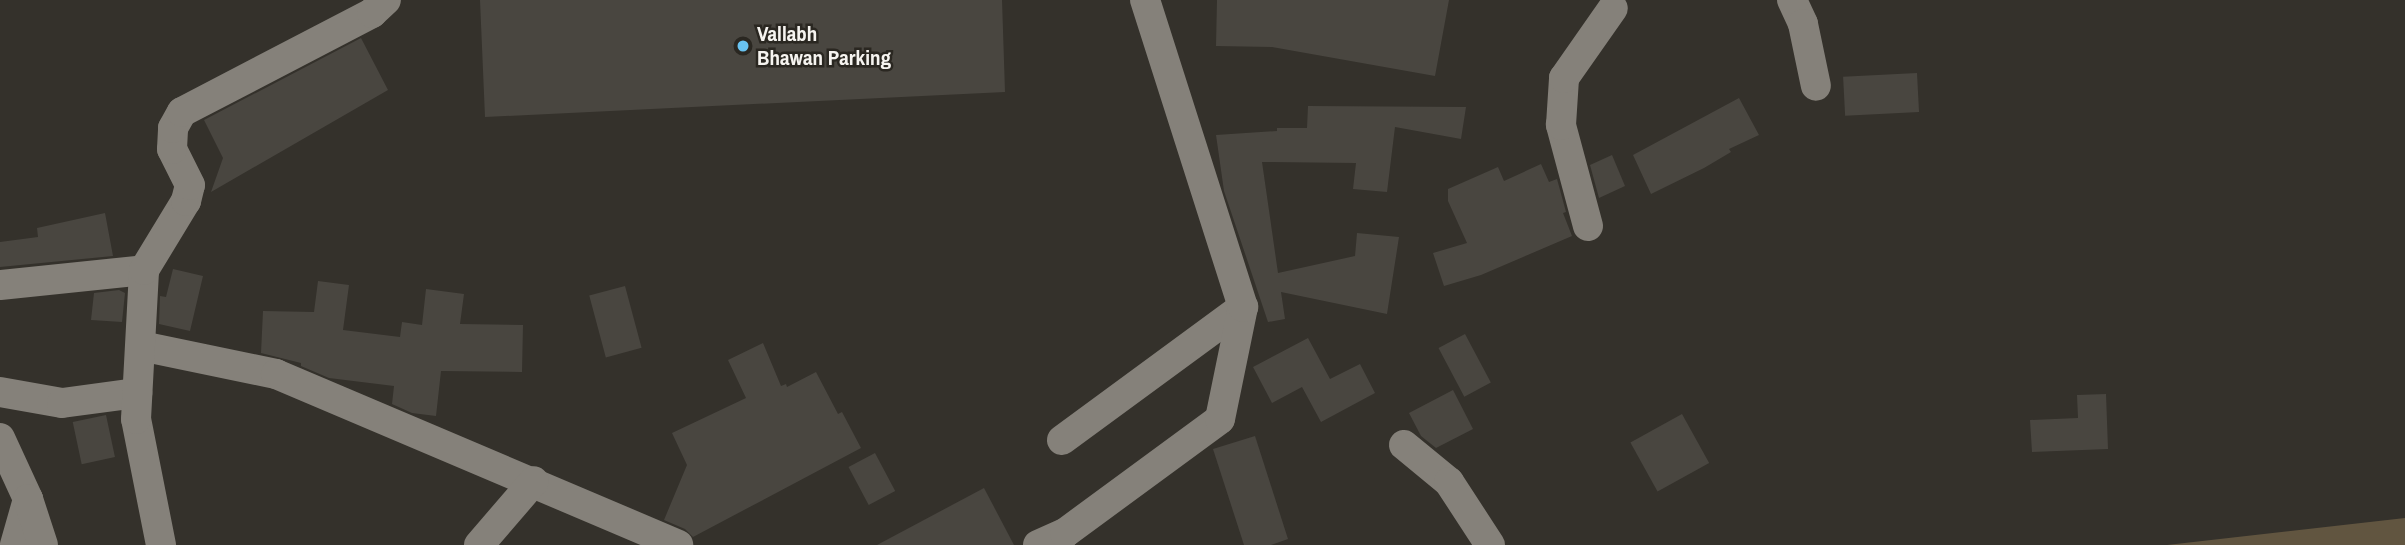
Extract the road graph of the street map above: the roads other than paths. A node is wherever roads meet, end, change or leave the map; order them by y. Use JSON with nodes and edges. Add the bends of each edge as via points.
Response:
{"nodes":[{"id":1,"x":386,"y":0,"type":"edge"},
{"id":2,"x":1145,"y":0,"type":"edge"},
{"id":3,"x":1792,"y":0,"type":"edge"},
{"id":4,"x":1617,"y":3,"type":"edge"},
{"id":5,"x":1816,"y":86,"type":"dead end"},
{"id":6,"x":1588,"y":226,"type":"dead end"},
{"id":7,"x":144,"y":270,"type":"junction"},
{"id":8,"x":0,"y":285,"type":"edge"},
{"id":9,"x":1243,"y":307,"type":"junction"},
{"id":10,"x":141,"y":346,"type":"junction"},
{"id":11,"x":0,"y":392,"type":"edge"},
{"id":12,"x":137,"y":393,"type":"junction"},
{"id":13,"x":0,"y":438,"type":"edge"},
{"id":14,"x":1062,"y":440,"type":"dead end"},
{"id":15,"x":1404,"y":445,"type":"dead end"},
{"id":16,"x":534,"y":481,"type":"junction"},
{"id":17,"x":28,"y":499,"type":"junction"},
{"id":18,"x":15,"y":545,"type":"edge"},
{"id":19,"x":43,"y":545,"type":"edge"},
{"id":20,"x":161,"y":545,"type":"edge"},
{"id":21,"x":479,"y":545,"type":"edge"},
{"id":22,"x":678,"y":545,"type":"edge"},
{"id":23,"x":1038,"y":545,"type":"edge"},
{"id":24,"x":1490,"y":545,"type":"edge"}],
"edges":[{"from":1,"to":7,"type":"street","via":[[372,13],[182,112],[173,128],[172,149],[190,186],[186,201]]},
{"from":2,"to":9,"type":"street"},
{"from":3,"to":5,"type":"street","via":[[1803,24]]},
{"from":4,"to":6,"type":"street","via":[[1564,78],[1561,125]]},
{"from":7,"to":8,"type":"street"},
{"from":7,"to":10,"type":"street"},
{"from":9,"to":14,"type":"street"},
{"from":9,"to":23,"type":"street","via":[[1220,419],[1066,533]]},
{"from":10,"to":12,"type":"street"},
{"from":10,"to":16,"type":"street","via":[[276,374]]},
{"from":11,"to":12,"type":"street","via":[[62,403]]},
{"from":12,"to":20,"type":"street","via":[[136,419]]},
{"from":13,"to":17,"type":"street"},
{"from":15,"to":24,"type":"street","via":[[1449,482]]},
{"from":16,"to":21,"type":"street"},
{"from":16,"to":22,"type":"street"},
{"from":17,"to":18,"type":"street"},
{"from":17,"to":19,"type":"street"}]}
